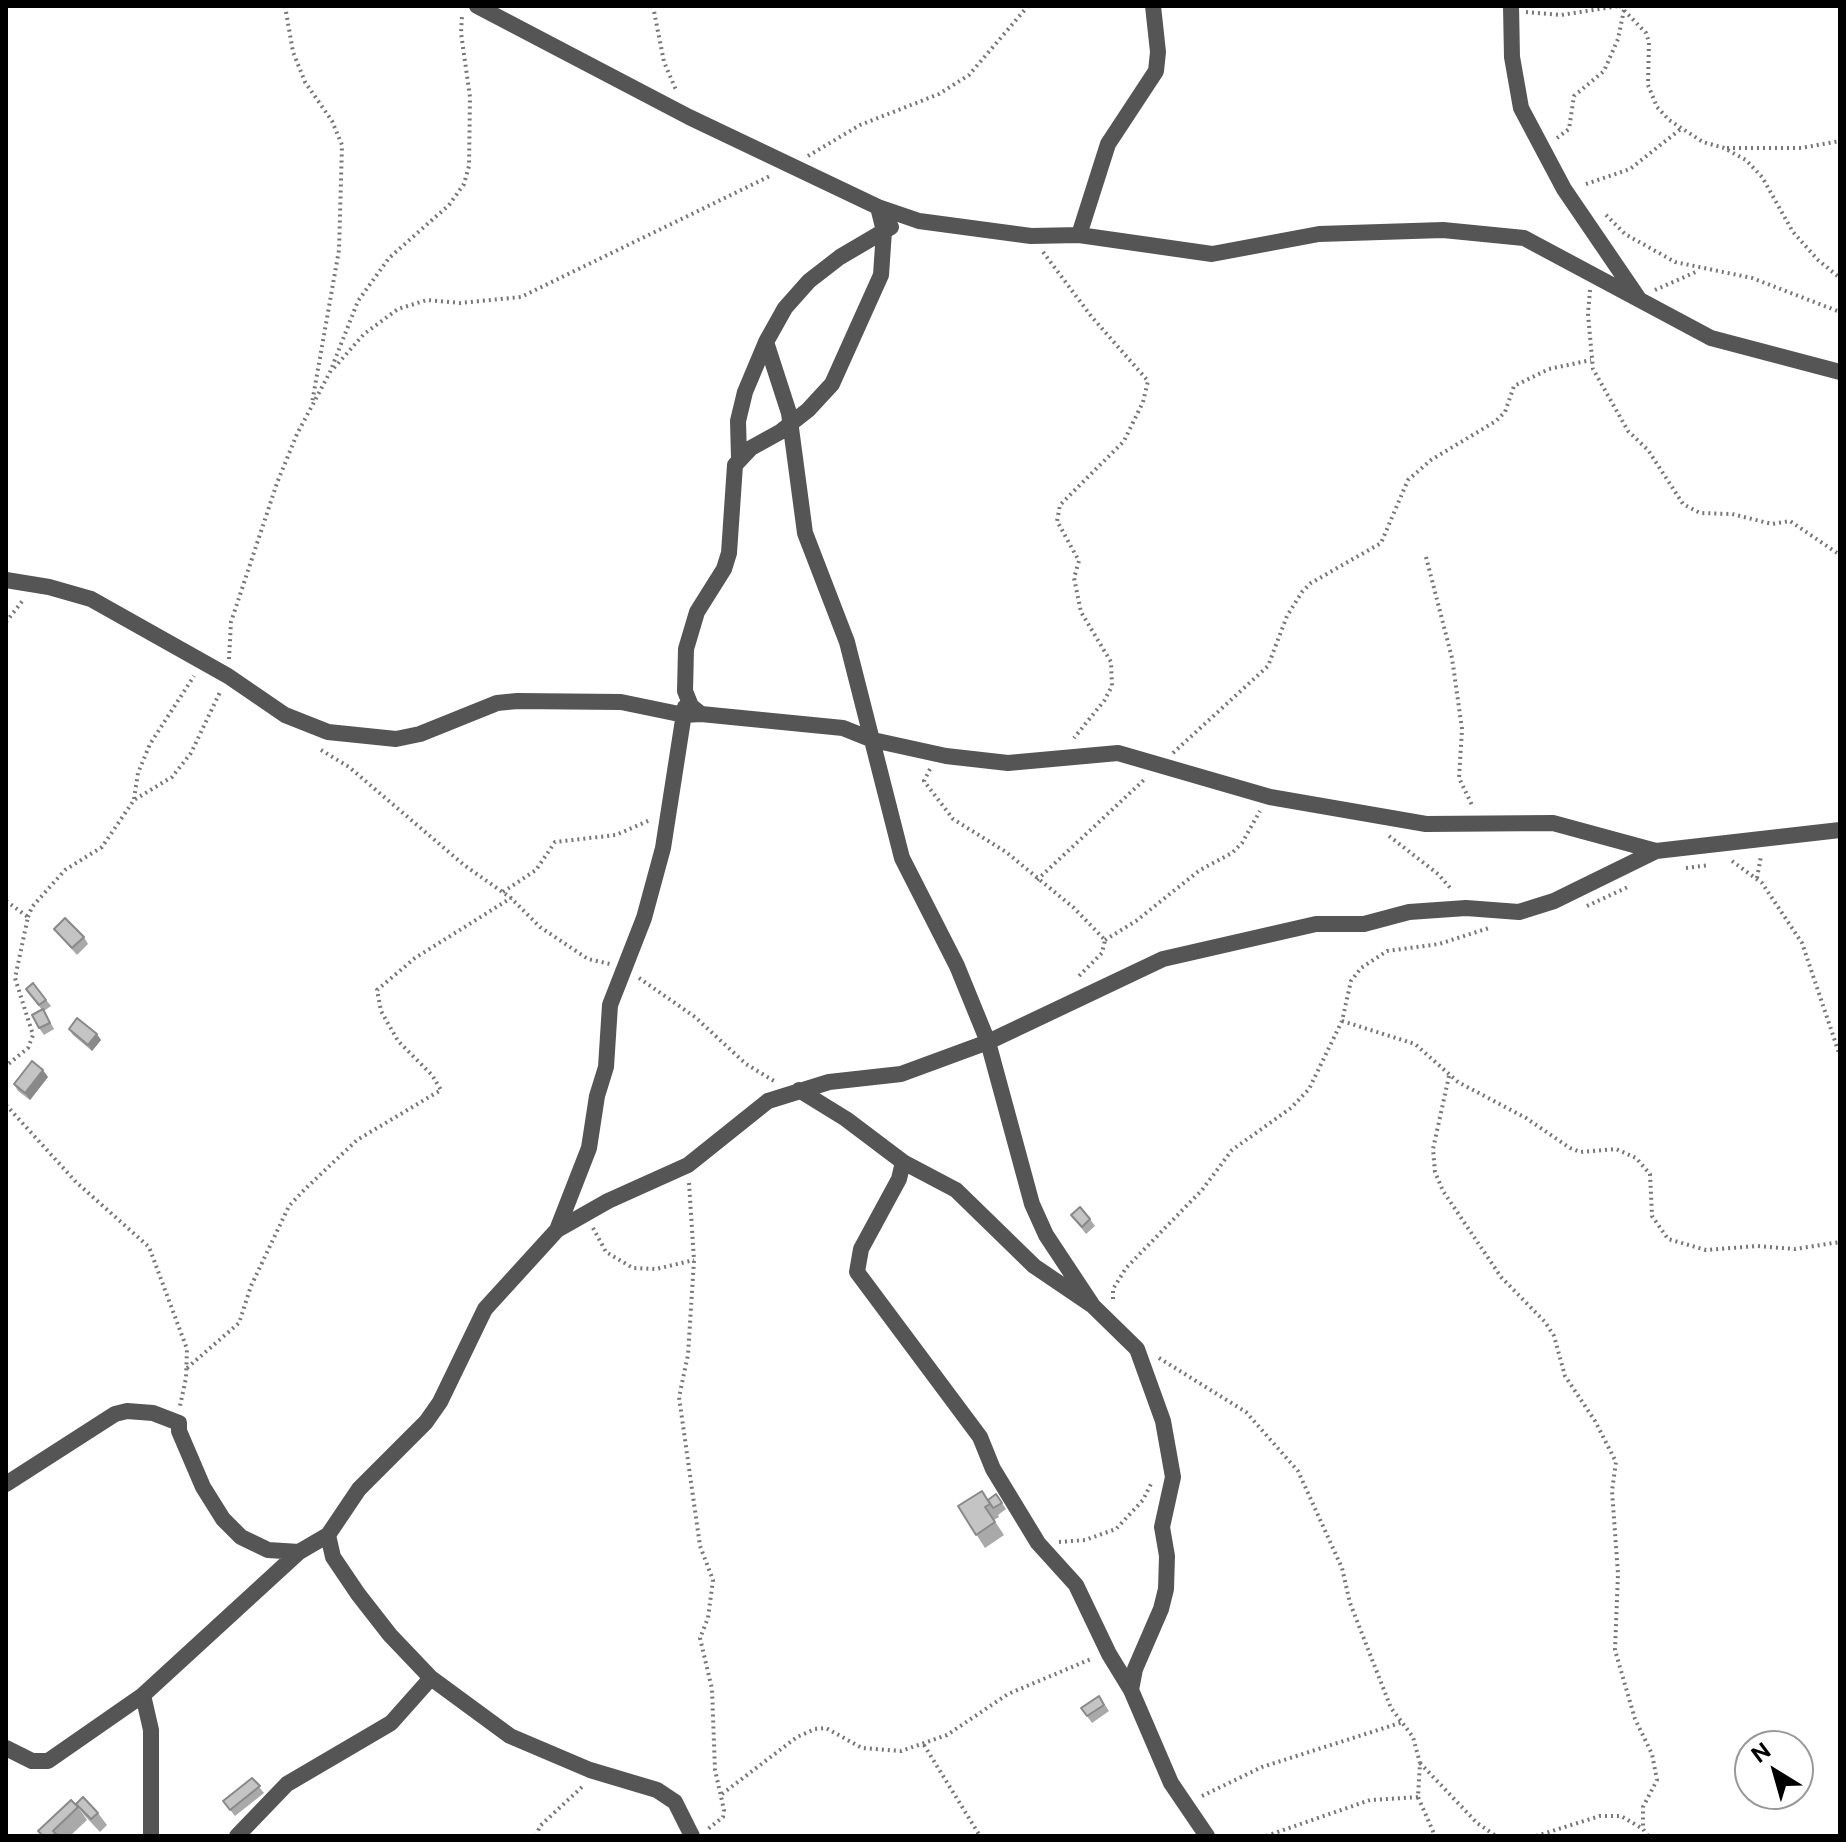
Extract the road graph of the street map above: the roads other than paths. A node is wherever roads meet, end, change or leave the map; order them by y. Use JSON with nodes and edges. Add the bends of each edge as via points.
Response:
{"nodes":[{"id":1,"x":477,"y":6,"type":"edge"},
{"id":2,"x":1153,"y":6,"type":"edge"},
{"id":3,"x":1516,"y":8,"type":"edge"},
{"id":4,"x":878,"y":207,"type":"junction"},
{"id":5,"x":919,"y":221,"type":"junction"},
{"id":6,"x":884,"y":231,"type":"junction"},
{"id":7,"x":1079,"y":235,"type":"junction"},
{"id":8,"x":1640,"y":300,"type":"junction"},
{"id":9,"x":766,"y":342,"type":"junction"},
{"id":10,"x":1840,"y":372,"type":"edge"},
{"id":11,"x":791,"y":423,"type":"junction"},
{"id":12,"x":739,"y":458,"type":"junction"},
{"id":13,"x":6,"y":580,"type":"edge"},
{"id":14,"x":692,"y":714,"type":"junction"},
{"id":15,"x":873,"y":740,"type":"junction"},
{"id":16,"x":1840,"y":830,"type":"edge"},
{"id":17,"x":1656,"y":851,"type":"junction"},
{"id":18,"x":988,"y":1042,"type":"junction"},
{"id":19,"x":796,"y":1091,"type":"junction"},
{"id":20,"x":903,"y":1162,"type":"junction"},
{"id":21,"x":557,"y":1230,"type":"junction"},
{"id":22,"x":1093,"y":1306,"type":"junction"},
{"id":23,"x":6,"y":1484,"type":"edge"},
{"id":24,"x":328,"y":1535,"type":"junction"},
{"id":25,"x":299,"y":1552,"type":"junction"},
{"id":26,"x":431,"y":1678,"type":"junction"},
{"id":27,"x":1131,"y":1690,"type":"junction"},
{"id":28,"x":143,"y":1695,"type":"junction"},
{"id":29,"x":6,"y":1748,"type":"edge"},
{"id":30,"x":256,"y":1816,"type":"junction"},
{"id":31,"x":151,"y":1836,"type":"edge"},
{"id":32,"x":237,"y":1836,"type":"edge"},
{"id":33,"x":260,"y":1836,"type":"edge"},
{"id":34,"x":695,"y":1836,"type":"edge"},
{"id":35,"x":1207,"y":1836,"type":"edge"}],
"edges":[{"from":1,"to":4,"type":"street","via":[[689,117]]},
{"from":2,"to":7,"type":"street","via":[[1156,71],[1108,144]]},
{"from":3,"to":8,"type":"street","via":[[1512,57],[1521,108],[1564,189]]},
{"from":4,"to":5,"type":"street"},
{"from":4,"to":6,"type":"street"},
{"from":5,"to":6,"type":"street"},
{"from":5,"to":7,"type":"street","via":[[1031,236]]},
{"from":6,"to":9,"type":"street","via":[[809,281],[785,308]]},
{"from":6,"to":11,"type":"street","via":[[879,283],[849,351],[832,384]]},
{"from":7,"to":8,"type":"street","via":[[1212,254],[1319,234],[1443,230],[1524,238]]},
{"from":8,"to":10,"type":"street","via":[[1711,338]]},
{"from":9,"to":11,"type":"street"},
{"from":9,"to":12,"type":"street","via":[[738,421]]},
{"from":11,"to":12,"type":"street"},
{"from":11,"to":15,"type":"street","via":[[805,533],[847,642]]},
{"from":12,"to":14,"type":"street","via":[[732,474],[729,553],[686,649],[685,691]]},
{"from":13,"to":14,"type":"street","via":[[91,599],[228,676],[260,702],[328,732],[396,739],[497,703],[517,701],[621,702]]},
{"from":14,"to":15,"type":"street","via":[[843,728]]},
{"from":14,"to":21,"type":"street","via":[[667,805],[663,848],[626,971],[610,1005],[606,1067],[589,1148]]},
{"from":15,"to":17,"type":"street","via":[[1008,763],[1118,753],[1270,797],[1426,824],[1553,823]]},
{"from":15,"to":18,"type":"street","via":[[902,858],[957,966]]},
{"from":16,"to":17,"type":"street"},
{"from":17,"to":18,"type":"street","via":[[1519,912],[1466,908],[1409,912],[1364,924],[1316,924],[1163,959]]},
{"from":18,"to":19,"type":"street","via":[[901,1074]]},
{"from":18,"to":22,"type":"street","via":[[1032,1204]]},
{"from":19,"to":20,"type":"street","via":[[846,1119]]},
{"from":19,"to":21,"type":"street","via":[[768,1101],[688,1165]]},
{"from":20,"to":22,"type":"street","via":[[956,1190],[1034,1266]]},
{"from":20,"to":27,"type":"street","via":[[861,1249],[857,1272],[980,1437],[1038,1543],[1076,1585]]},
{"from":21,"to":24,"type":"street","via":[[485,1309],[426,1422],[359,1489]]},
{"from":22,"to":27,"type":"street","via":[[1137,1349],[1163,1421],[1173,1477],[1162,1527],[1166,1589]]},
{"from":23,"to":25,"type":"street","via":[[115,1414],[141,1411],[179,1423],[198,1475],[223,1519],[254,1545]]},
{"from":24,"to":25,"type":"street"},
{"from":24,"to":26,"type":"street","via":[[333,1557],[358,1594]]},
{"from":25,"to":28,"type":"street"},
{"from":26,"to":30,"type":"street","via":[[391,1723],[287,1784]]},
{"from":26,"to":34,"type":"street","via":[[510,1736],[590,1770],[657,1790],[675,1802]]},
{"from":27,"to":35,"type":"street","via":[[1171,1783]]},
{"from":28,"to":29,"type":"street","via":[[48,1761],[32,1761]]},
{"from":28,"to":31,"type":"street","via":[[151,1730]]},
{"from":30,"to":32,"type":"street"},
{"from":30,"to":33,"type":"street"}]}
